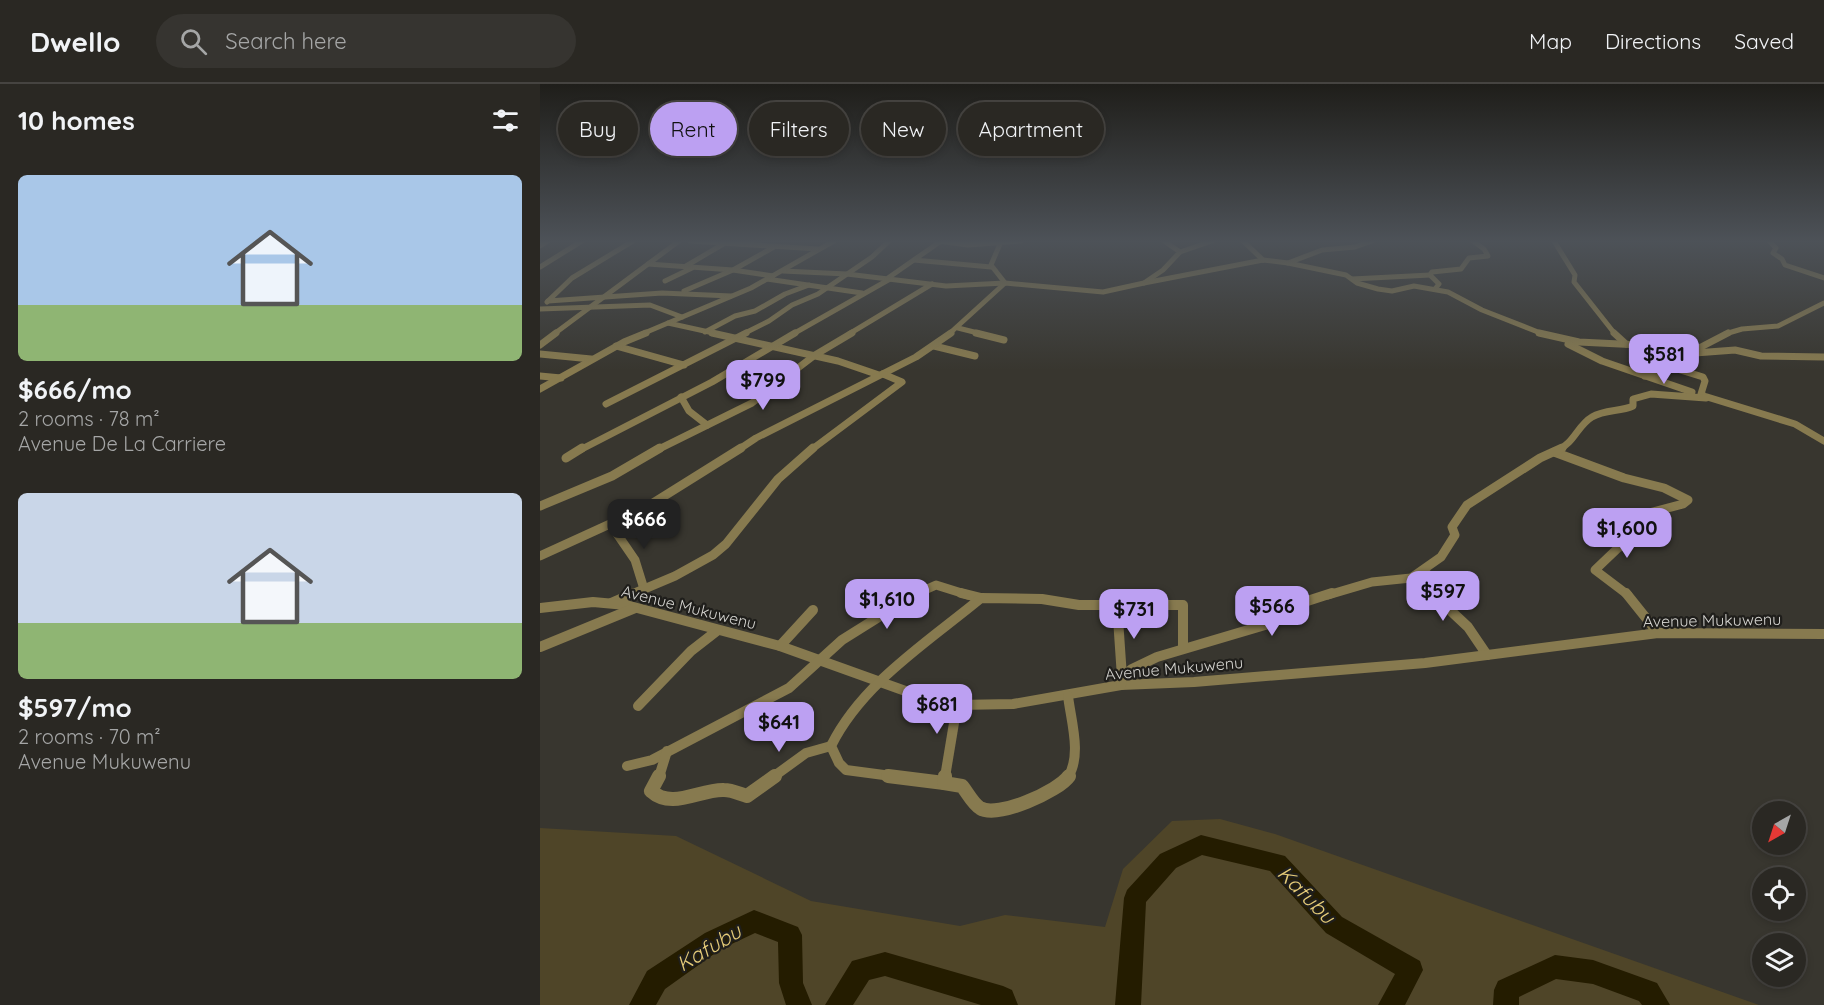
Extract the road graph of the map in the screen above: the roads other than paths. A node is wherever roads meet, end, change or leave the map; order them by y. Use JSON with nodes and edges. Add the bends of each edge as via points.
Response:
{"nodes":[{"id":1,"x":566,"y":284,"type":"edge"},
{"id":2,"x":621,"y":284,"type":"edge"},
{"id":3,"x":700,"y":284,"type":"edge"},
{"id":4,"x":757,"y":284,"type":"edge"},
{"id":5,"x":803,"y":284,"type":"edge"},
{"id":6,"x":831,"y":284,"type":"edge"},
{"id":7,"x":879,"y":284,"type":"edge"},
{"id":8,"x":932,"y":284,"type":"edge"},
{"id":9,"x":1004,"y":284,"type":"edge"},
{"id":10,"x":1016,"y":284,"type":"edge"},
{"id":11,"x":1144,"y":284,"type":"edge"},
{"id":12,"x":1360,"y":284,"type":"edge"},
{"id":13,"x":1439,"y":284,"type":"edge"},
{"id":14,"x":1576,"y":284,"type":"edge"},
{"id":15,"x":809,"y":285,"type":"junction"},
{"id":16,"x":825,"y":288,"type":"junction"},
{"id":17,"x":1435,"y":289,"type":"junction"},
{"id":18,"x":681,"y":292,"type":"junction"},
{"id":19,"x":862,"y":293,"type":"junction"},
{"id":20,"x":605,"y":296,"type":"junction"},
{"id":21,"x":732,"y":296,"type":"junction"},
{"id":22,"x":548,"y":301,"type":"junction"},
{"id":23,"x":1824,"y":303,"type":"edge"},
{"id":24,"x":540,"y":308,"type":"edge"},
{"id":25,"x":592,"y":308,"type":"junction"},
{"id":26,"x":682,"y":317,"type":"junction"},
{"id":27,"x":668,"y":323,"type":"junction"},
{"id":28,"x":958,"y":328,"type":"junction"},
{"id":29,"x":705,"y":332,"type":"junction"},
{"id":30,"x":732,"y":339,"type":"junction"},
{"id":31,"x":1004,"y":339,"type":"dead end"},
{"id":32,"x":1558,"y":339,"type":"junction"},
{"id":33,"x":1626,"y":344,"type":"junction"},
{"id":34,"x":540,"y":345,"type":"edge"},
{"id":35,"x":616,"y":346,"type":"junction"},
{"id":36,"x":934,"y":346,"type":"junction"},
{"id":37,"x":771,"y":347,"type":"junction"},
{"id":38,"x":540,"y":354,"type":"edge"},
{"id":39,"x":1692,"y":354,"type":"junction"},
{"id":40,"x":815,"y":355,"type":"junction"},
{"id":41,"x":975,"y":356,"type":"dead end"},
{"id":42,"x":1824,"y":357,"type":"edge"},
{"id":43,"x":592,"y":359,"type":"junction"},
{"id":44,"x":684,"y":365,"type":"junction"},
{"id":45,"x":1669,"y":365,"type":"junction"},
{"id":46,"x":881,"y":375,"type":"junction"},
{"id":47,"x":540,"y":376,"type":"edge"},
{"id":48,"x":1645,"y":376,"type":"junction"},
{"id":49,"x":561,"y":378,"type":"junction"},
{"id":50,"x":540,"y":389,"type":"edge"},
{"id":51,"x":681,"y":397,"type":"junction"},
{"id":52,"x":1708,"y":398,"type":"junction"},
{"id":53,"x":606,"y":404,"type":"dead end"},
{"id":54,"x":707,"y":425,"type":"junction"},
{"id":55,"x":1824,"y":441,"type":"edge"},
{"id":56,"x":1554,"y":452,"type":"junction"},
{"id":57,"x":566,"y":458,"type":"dead end"},
{"id":58,"x":540,"y":506,"type":"edge"},
{"id":59,"x":611,"y":525,"type":"junction"},
{"id":60,"x":540,"y":556,"type":"edge"},
{"id":61,"x":1423,"y":570,"type":"junction"},
{"id":62,"x":644,"y":589,"type":"junction"},
{"id":63,"x":981,"y":598,"type":"junction"},
{"id":64,"x":611,"y":603,"type":"junction"},
{"id":65,"x":1117,"y":604,"type":"junction"},
{"id":66,"x":540,"y":608,"type":"edge"},
{"id":67,"x":636,"y":608,"type":"junction"},
{"id":68,"x":813,"y":609,"type":"dead end"},
{"id":69,"x":718,"y":630,"type":"junction"},
{"id":70,"x":1658,"y":633,"type":"junction"},
{"id":71,"x":1824,"y":634,"type":"edge"},
{"id":72,"x":780,"y":646,"type":"junction"},
{"id":73,"x":540,"y":647,"type":"edge"},
{"id":74,"x":1183,"y":648,"type":"junction"},
{"id":75,"x":1487,"y":655,"type":"junction"},
{"id":76,"x":818,"y":659,"type":"junction"},
{"id":77,"x":880,"y":681,"type":"junction"},
{"id":78,"x":1122,"y":681,"type":"junction"},
{"id":79,"x":1068,"y":696,"type":"junction"},
{"id":80,"x":957,"y":705,"type":"junction"},
{"id":81,"x":638,"y":706,"type":"dead end"},
{"id":82,"x":831,"y":746,"type":"junction"},
{"id":83,"x":667,"y":751,"type":"junction"},
{"id":84,"x":627,"y":766,"type":"dead end"},
{"id":85,"x":944,"y":783,"type":"junction"}],
"edges":[{"from":1,"to":22,"type":"street"},
{"from":2,"to":20,"type":"street"},
{"from":3,"to":18,"type":"street"},
{"from":4,"to":21,"type":"street"},
{"from":5,"to":15,"type":"street"},
{"from":6,"to":16,"type":"street"},
{"from":7,"to":19,"type":"street"},
{"from":8,"to":40,"type":"street"},
{"from":9,"to":28,"type":"street"},
{"from":10,"to":11,"type":"street","via":[[1103,292]]},
{"from":12,"to":17,"type":"street","via":[[1385,290],[1414,286]]},
{"from":13,"to":17,"type":"street"},
{"from":14,"to":33,"type":"street","via":[[1590,296],[1614,335]]},
{"from":15,"to":16,"type":"street"},
{"from":15,"to":29,"type":"street"},
{"from":16,"to":19,"type":"street"},
{"from":16,"to":30,"type":"street"},
{"from":17,"to":32,"type":"street"},
{"from":18,"to":20,"type":"street"},
{"from":18,"to":21,"type":"street"},
{"from":19,"to":37,"type":"street"},
{"from":20,"to":22,"type":"street"},
{"from":20,"to":25,"type":"street"},
{"from":21,"to":26,"type":"street"},
{"from":22,"to":24,"type":"street"},
{"from":23,"to":39,"type":"street","via":[[1778,326],[1730,332]]},
{"from":24,"to":25,"type":"street"},
{"from":25,"to":26,"type":"street","via":[[656,306]]},
{"from":25,"to":34,"type":"street"},
{"from":26,"to":27,"type":"street"},
{"from":27,"to":29,"type":"street"},
{"from":27,"to":35,"type":"street"},
{"from":28,"to":31,"type":"street"},
{"from":28,"to":36,"type":"street"},
{"from":29,"to":30,"type":"street"},
{"from":30,"to":37,"type":"street"},
{"from":30,"to":44,"type":"street"},
{"from":32,"to":33,"type":"street"},
{"from":32,"to":48,"type":"street","via":[[1602,361]]},
{"from":33,"to":45,"type":"street","via":[[1655,351]]},
{"from":35,"to":43,"type":"street"},
{"from":35,"to":44,"type":"street"},
{"from":36,"to":41,"type":"street"},
{"from":36,"to":46,"type":"street"},
{"from":37,"to":40,"type":"street"},
{"from":37,"to":51,"type":"street"},
{"from":38,"to":43,"type":"street"},
{"from":39,"to":42,"type":"street","via":[[1735,350],[1761,356]]},
{"from":39,"to":45,"type":"street"},
{"from":40,"to":46,"type":"street"},
{"from":40,"to":54,"type":"street","via":[[767,394]]},
{"from":43,"to":49,"type":"street"},
{"from":44,"to":53,"type":"street"},
{"from":45,"to":48,"type":"street","via":[[1661,373]]},
{"from":45,"to":52,"type":"street","via":[[1703,377],[1701,394]]},
{"from":46,"to":59,"type":"street","via":[[756,438],[667,496]]},
{"from":46,"to":62,"type":"street","via":[[902,382],[800,458],[765,494],[726,544],[698,564]]},
{"from":47,"to":49,"type":"street"},
{"from":48,"to":52,"type":"street"},
{"from":49,"to":50,"type":"street"},
{"from":51,"to":54,"type":"street","via":[[689,411]]},
{"from":51,"to":57,"type":"street"},
{"from":52,"to":55,"type":"street","via":[[1795,424]]},
{"from":52,"to":56,"type":"street","via":[[1664,394],[1638,397],[1627,409],[1608,410],[1590,418],[1567,446]]},
{"from":54,"to":58,"type":"street","via":[[612,476]]},
{"from":56,"to":61,"type":"street","via":[[1467,505],[1452,526],[1456,533],[1449,546]]},
{"from":56,"to":70,"type":"street","via":[[1664,488],[1688,500],[1649,513],[1634,533],[1633,541],[1618,548],[1595,570],[1624,592]]},
{"from":59,"to":60,"type":"street"},
{"from":59,"to":62,"type":"street","via":[[635,561]]},
{"from":61,"to":74,"type":"street","via":[[1407,580],[1342,589],[1295,605],[1266,625]]},
{"from":61,"to":75,"type":"street","via":[[1453,598],[1452,612]]},
{"from":62,"to":64,"type":"street"},
{"from":63,"to":65,"type":"street"},
{"from":63,"to":76,"type":"street","via":[[940,585],[929,587]]},
{"from":63,"to":77,"type":"street"},
{"from":64,"to":66,"type":"street","name":"Avenue Mukuwenu"},
{"from":64,"to":67,"type":"street","name":"Avenue Mukuwenu"},
{"from":65,"to":74,"type":"street","via":[[1184,606]]},
{"from":65,"to":78,"type":"street"},
{"from":67,"to":69,"type":"street","name":"Avenue Mukuwenu"},
{"from":67,"to":73,"type":"street"},
{"from":68,"to":72,"type":"street"},
{"from":69,"to":72,"type":"street","name":"Avenue Mukuwenu"},
{"from":69,"to":81,"type":"street","via":[[691,651]]},
{"from":70,"to":71,"type":"street","name":"Avenue Mukuwenu"},
{"from":70,"to":75,"type":"street","name":"Avenue Mukuwenu"},
{"from":72,"to":76,"type":"street","name":"Avenue Mukuwenu"},
{"from":74,"to":78,"type":"street","via":[[1142,664]]},
{"from":75,"to":78,"type":"street","name":"Avenue Mukuwenu","via":[[1194,682]]},
{"from":76,"to":77,"type":"street","name":"Avenue Mukuwenu"},
{"from":76,"to":83,"type":"street","via":[[789,688]]},
{"from":77,"to":80,"type":"street","name":"Avenue Mukuwenu"},
{"from":77,"to":82,"type":"street","via":[[841,726]]},
{"from":78,"to":79,"type":"street","name":"Avenue Mukuwenu"},
{"from":79,"to":80,"type":"street","name":"Avenue Mukuwenu","via":[[1013,704]]},
{"from":79,"to":85,"type":"street","via":[[1074,758],[1064,783],[1002,810],[989,811],[979,808],[962,786]]},
{"from":80,"to":85,"type":"street"},
{"from":82,"to":83,"type":"street","via":[[806,753],[747,796],[721,790],[684,799],[655,796],[651,791]]},
{"from":82,"to":85,"type":"street","via":[[846,770]]},
{"from":83,"to":84,"type":"street","via":[[649,761]]}]}
